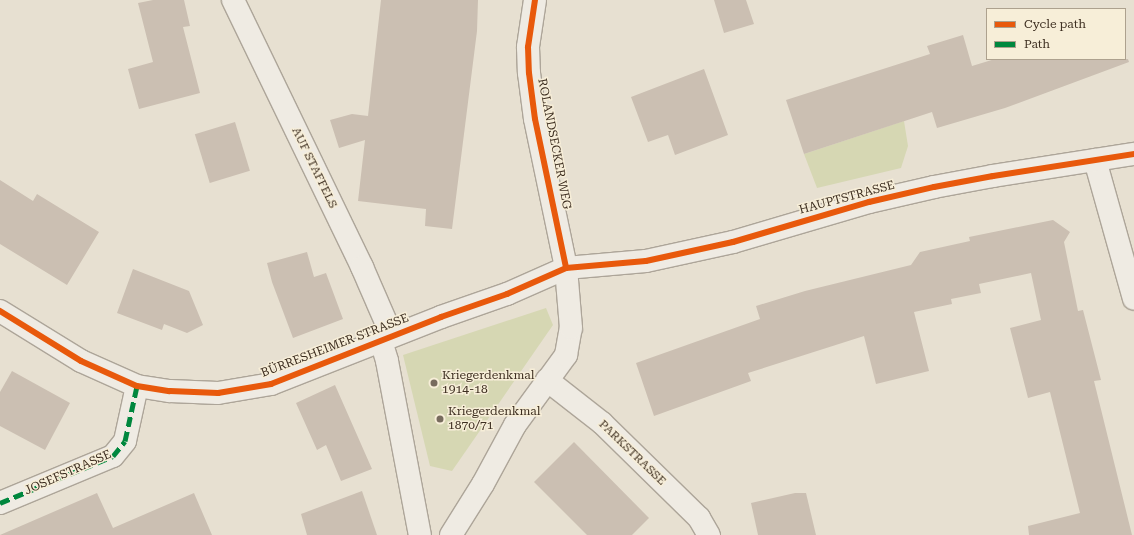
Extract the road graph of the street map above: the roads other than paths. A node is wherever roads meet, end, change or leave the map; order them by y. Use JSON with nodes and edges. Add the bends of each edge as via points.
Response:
{"nodes":[{"id":1,"x":233,"y":0,"type":"edge"},
{"id":2,"x":535,"y":0,"type":"edge"},
{"id":3,"x":1134,"y":154,"type":"edge"},
{"id":4,"x":1095,"y":160,"type":"junction"},
{"id":5,"x":566,"y":268,"type":"junction"},
{"id":6,"x":1134,"y":299,"type":"edge"},
{"id":7,"x":0,"y":312,"type":"edge"},
{"id":8,"x":387,"y":339,"type":"junction"},
{"id":9,"x":547,"y":380,"type":"junction"},
{"id":10,"x":137,"y":386,"type":"junction"},
{"id":11,"x":0,"y":503,"type":"edge"},
{"id":12,"x":420,"y":535,"type":"edge"},
{"id":13,"x":451,"y":535,"type":"edge"},
{"id":14,"x":709,"y":535,"type":"edge"}],
"edges":[{"from":1,"to":8,"type":"street","name":"AUF STAFFELS","via":[[362,267]]},
{"from":2,"to":5,"type":"street","name":"ROLANDSECKER WEG","via":[[528,47],[529,73],[535,119]]},
{"from":3,"to":4,"type":"street","name":"HAUPTSTRASSE"},
{"from":4,"to":5,"type":"street","name":"HAUPTSTRASSE","via":[[993,176],[876,200],[733,242],[646,261]]},
{"from":4,"to":6,"type":"street"},
{"from":5,"to":8,"type":"street","name":"BÜRRESHEIMER STRASSE","via":[[507,294]]},
{"from":5,"to":9,"type":"street","via":[[571,328],[566,355]]},
{"from":7,"to":10,"type":"street","name":"BÜRRESHEIMER STRASSE","via":[[81,361]]},
{"from":8,"to":10,"type":"street","name":"BÜRRESHEIMER STRASSE","via":[[263,385],[218,393],[170,391]]},
{"from":8,"to":12,"type":"street","name":"AUF STAFFELS","via":[[387,361]]},
{"from":9,"to":13,"type":"street","via":[[515,424],[483,484]]},
{"from":9,"to":14,"type":"street","name":"PARKSTRASSE","via":[[602,423],[699,518]]},
{"from":10,"to":11,"type":"street","name":"JOSEFSTRASSE","via":[[125,441],[113,456]]}]}
